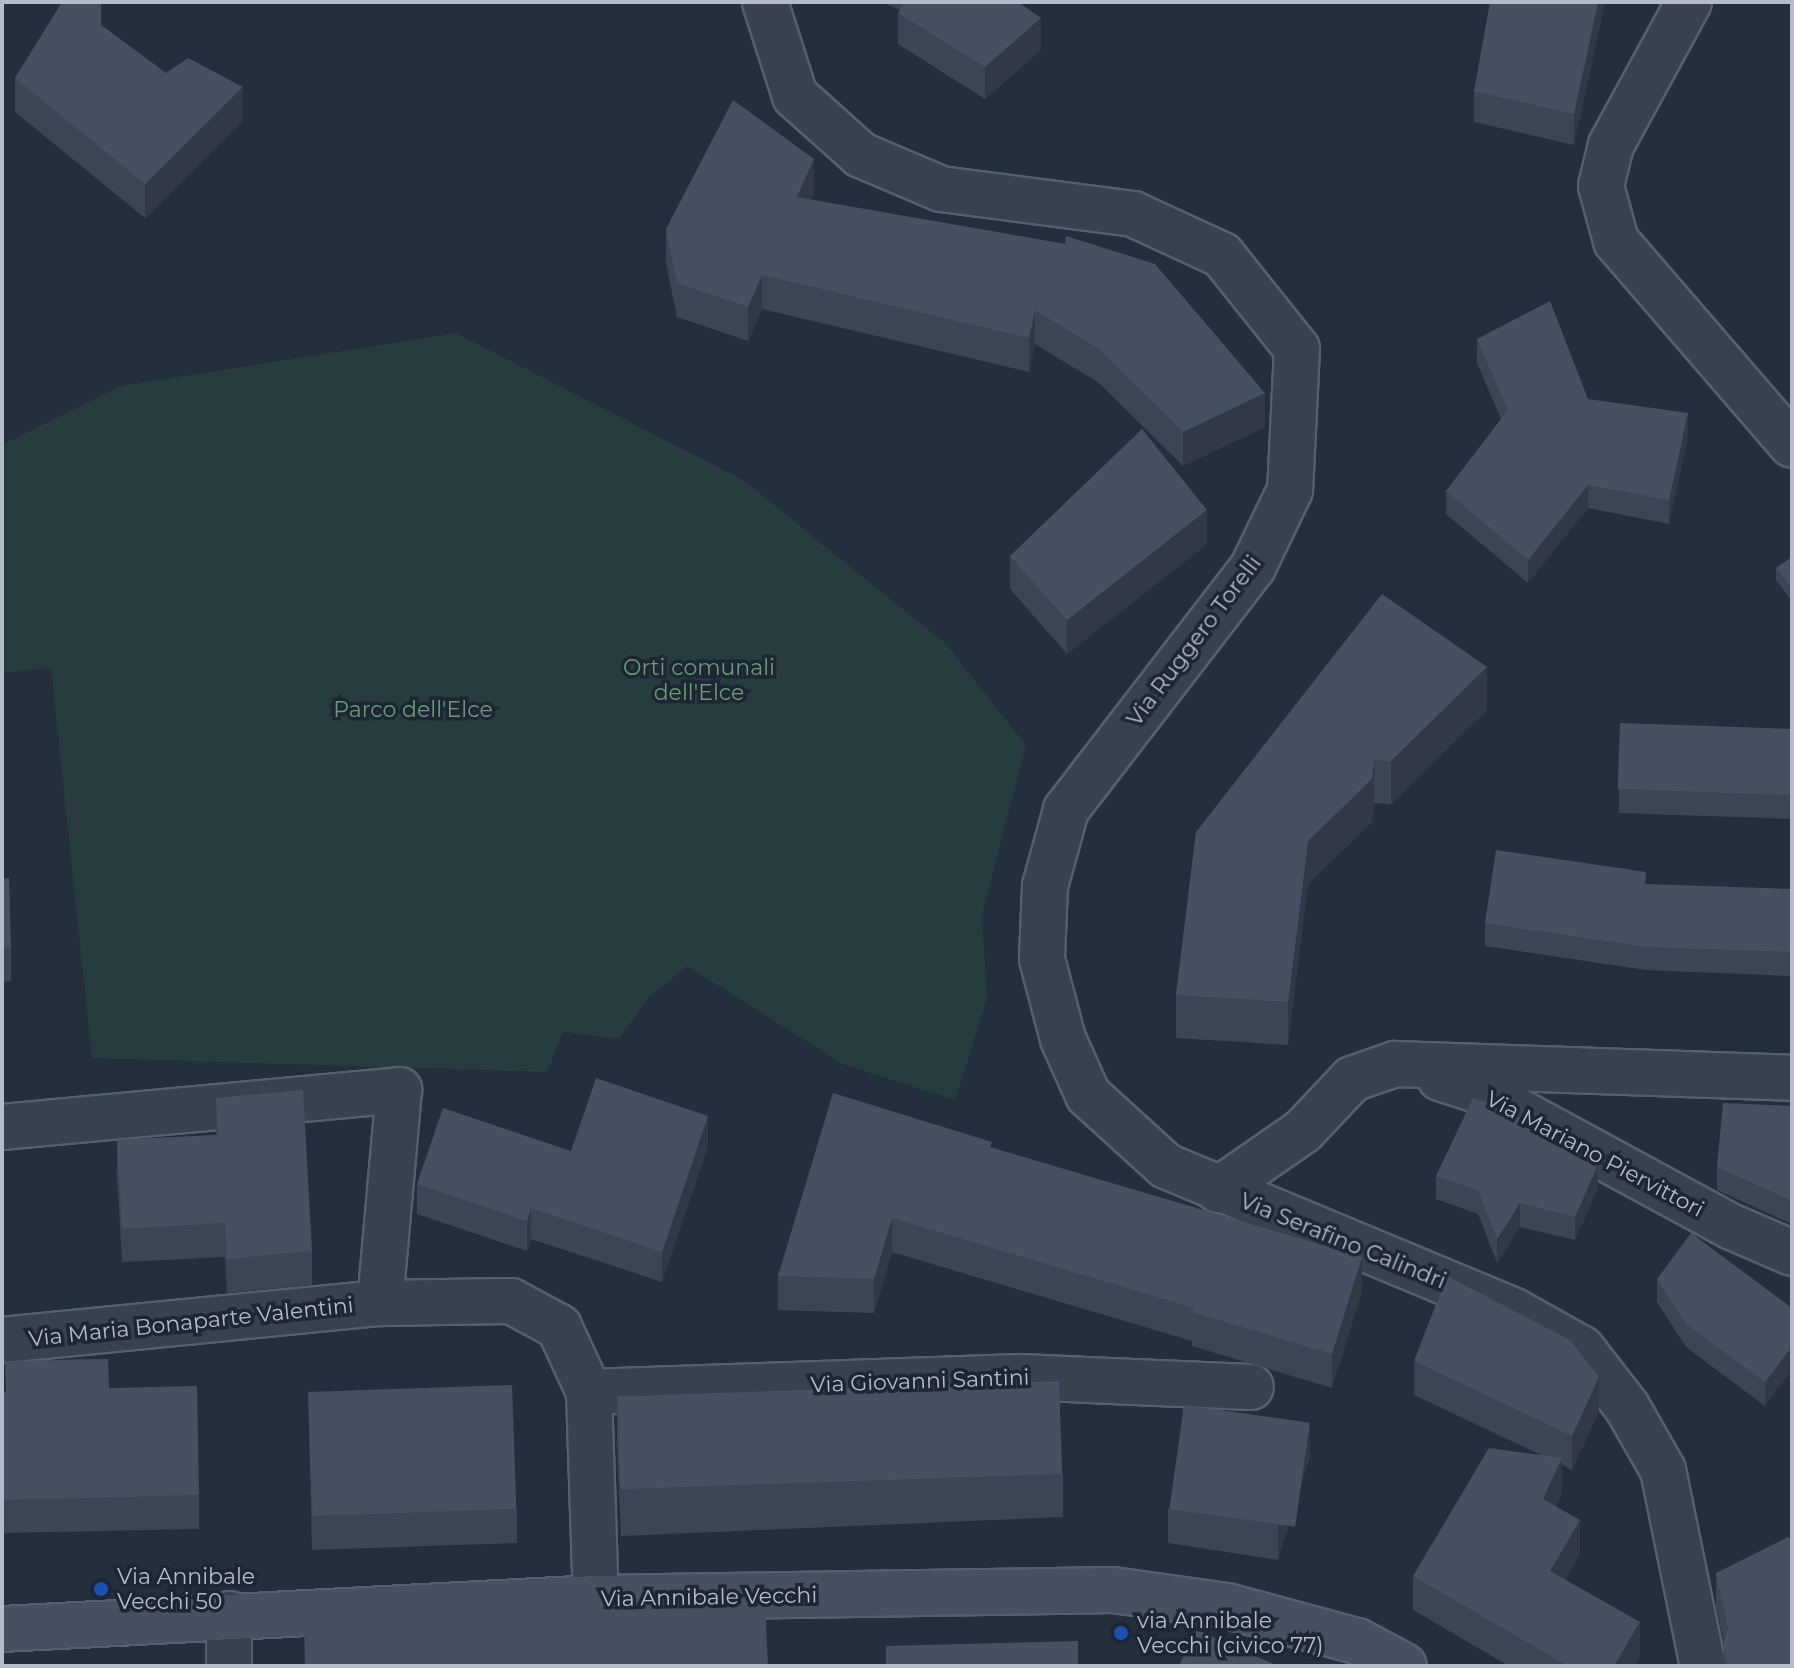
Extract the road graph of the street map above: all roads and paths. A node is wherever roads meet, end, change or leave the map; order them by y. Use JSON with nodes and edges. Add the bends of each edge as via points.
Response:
{"nodes":[{"id":1,"x":765,"y":2,"type":"edge"},
{"id":2,"x":1689,"y":2,"type":"edge"},
{"id":3,"x":1792,"y":445,"type":"edge"},
{"id":4,"x":1395,"y":1064,"type":"junction"},
{"id":5,"x":1792,"y":1078,"type":"edge"},
{"id":6,"x":2,"y":1127,"type":"edge"},
{"id":7,"x":1218,"y":1190,"type":"junction"},
{"id":8,"x":1792,"y":1253,"type":"edge"},
{"id":9,"x":380,"y":1303,"type":"junction"},
{"id":10,"x":2,"y":1340,"type":"edge"},
{"id":11,"x":1251,"y":1387,"type":"dead end"},
{"id":12,"x":589,"y":1392,"type":"junction"},
{"id":13,"x":596,"y":1598,"type":"junction"},
{"id":14,"x":229,"y":1614,"type":"junction"},
{"id":15,"x":2,"y":1629,"type":"edge"},
{"id":16,"x":229,"y":1666,"type":"edge"},
{"id":17,"x":1404,"y":1666,"type":"edge"},
{"id":18,"x":1703,"y":1666,"type":"edge"}],
"edges":[{"from":1,"to":7,"type":"street","name":"Via Ruggero Torelli","via":[[795,96],[861,155],[941,189],[1133,214],[1222,255],[1297,349],[1290,490],[1253,567],[1066,810],[1045,886],[1042,959],[1063,1039],[1088,1095],[1166,1166]]},
{"from":2,"to":3,"type":"street","via":[[1611,145],[1601,186],[1616,241]]},
{"from":4,"to":5,"type":"street","name":"Via Serafino Calindri"},
{"from":4,"to":7,"type":"street","name":"Via Serafino Calindri","via":[[1352,1079],[1303,1131]]},
{"from":4,"to":8,"type":"street","name":"Via Mariano Piervittori","via":[[1483,1092],[1732,1227]]},
{"from":6,"to":9,"type":"street","name":"Via Maria Bonaparte Valentini","via":[[399,1090]]},
{"from":7,"to":18,"type":"street","name":"Via Serafino Calindri","via":[[1514,1311],[1582,1349],[1627,1407],[1663,1470]]},
{"from":9,"to":10,"type":"street","name":"Via Maria Bonaparte Valentini"},
{"from":9,"to":12,"type":"street","name":"Via Maria Bonaparte Valentini","via":[[511,1301],[559,1327]]},
{"from":11,"to":12,"type":"street","name":"Via Giovanni Santini","via":[[1021,1377]]},
{"from":12,"to":13,"type":"street","name":"Via Maria Bonaparte Valentini"},
{"from":13,"to":14,"type":"street","name":"Via Annibale Vecchi"},
{"from":13,"to":17,"type":"street","name":"Via Annibale Vecchi","via":[[1113,1590],[1227,1606],[1357,1641]]},
{"from":14,"to":15,"type":"street","name":"Via Annibale Vecchi"},
{"from":14,"to":16,"type":"street"}]}
